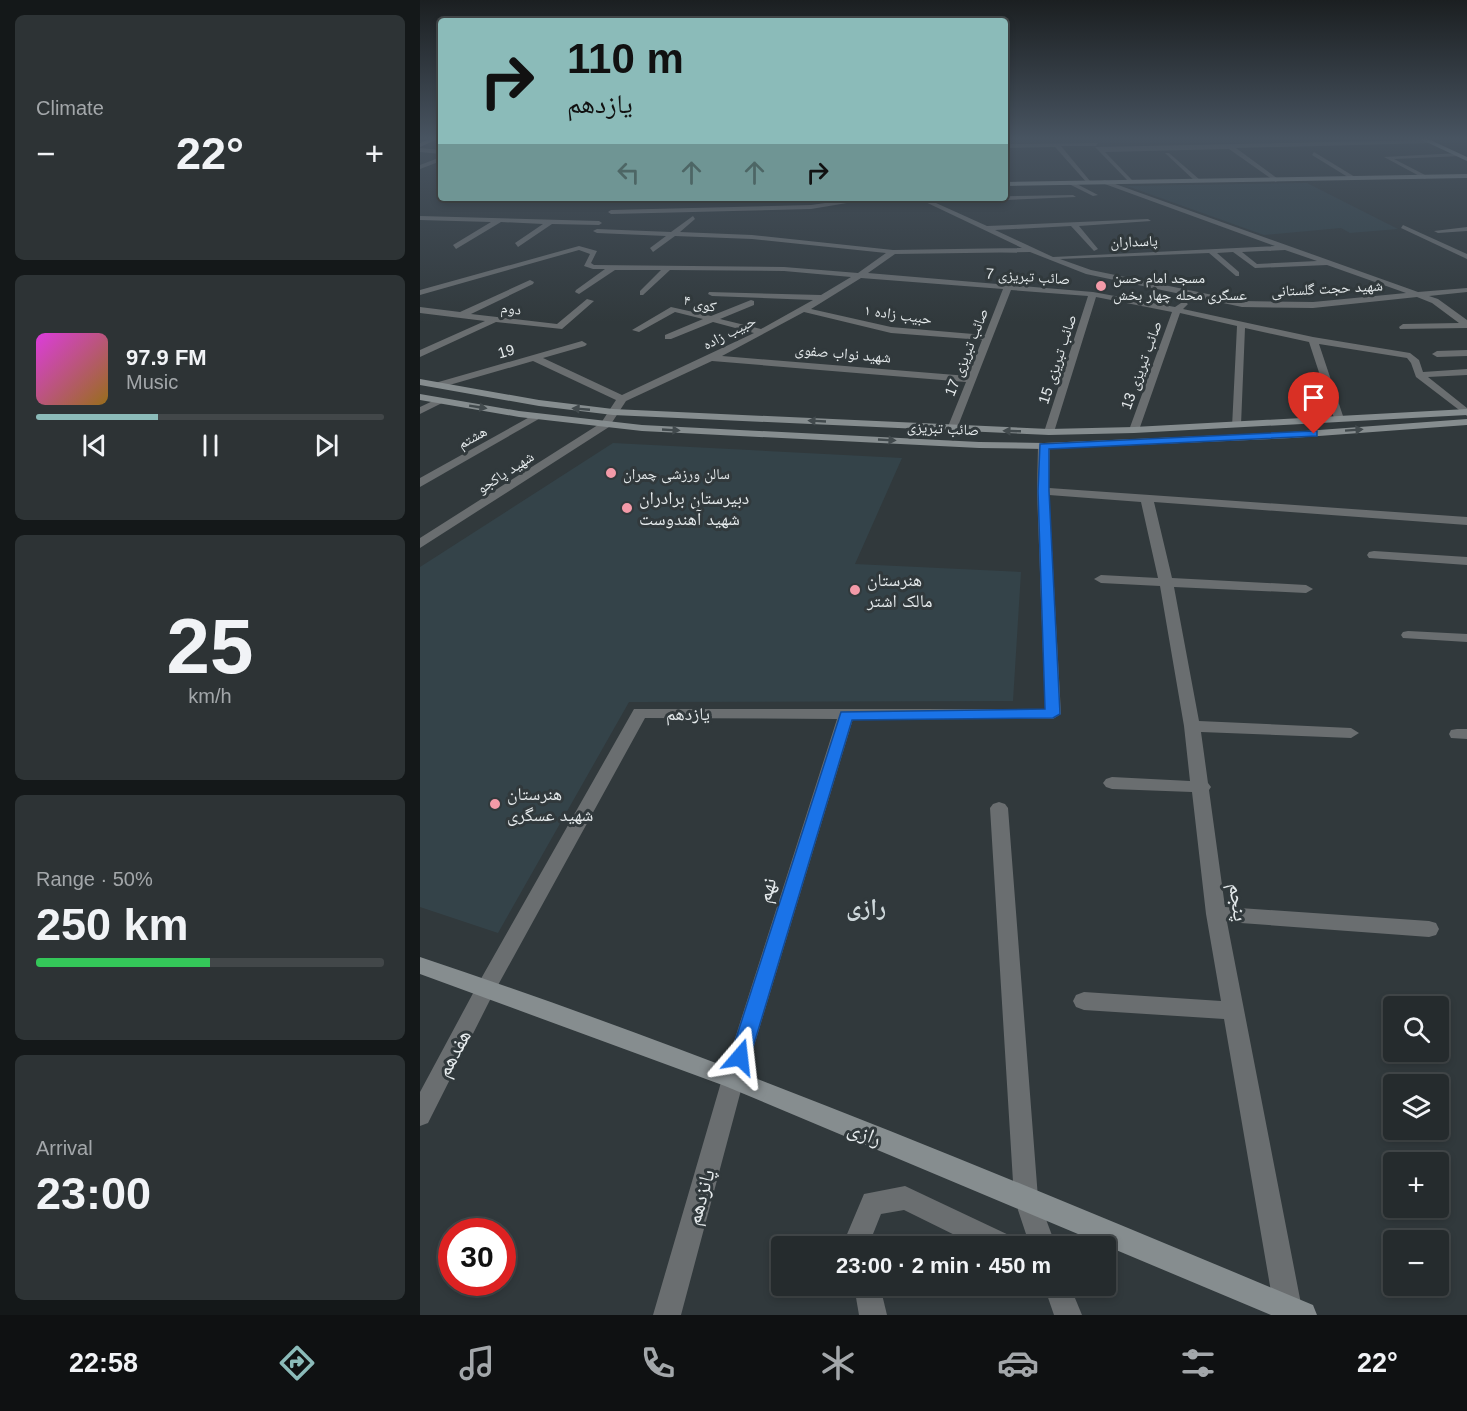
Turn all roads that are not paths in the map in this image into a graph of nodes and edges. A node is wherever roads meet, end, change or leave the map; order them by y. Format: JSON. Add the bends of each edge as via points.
{"nodes":[{"id":1,"x":1154,"y":199,"type":"edge"},
{"id":2,"x":625,"y":201,"type":"edge"},
{"id":3,"x":853,"y":201,"type":"edge"},
{"id":4,"x":926,"y":201,"type":"edge"},
{"id":5,"x":611,"y":212,"type":"junction"},
{"id":6,"x":420,"y":218,"type":"edge"},
{"id":7,"x":693,"y":218,"type":"dead end"},
{"id":8,"x":498,"y":221,"type":"junction"},
{"id":9,"x":1148,"y":221,"type":"dead end"},
{"id":10,"x":550,"y":222,"type":"junction"},
{"id":11,"x":1073,"y":224,"type":"junction"},
{"id":12,"x":632,"y":225,"type":"dead end"},
{"id":13,"x":1402,"y":226,"type":"dead end"},
{"id":14,"x":985,"y":228,"type":"junction"},
{"id":15,"x":1467,"y":229,"type":"edge"},
{"id":16,"x":1438,"y":231,"type":"dead end"},
{"id":17,"x":624,"y":232,"type":"junction"},
{"id":18,"x":675,"y":234,"type":"junction"},
{"id":19,"x":590,"y":236,"type":"junction"},
{"id":20,"x":617,"y":238,"type":"dead end"},
{"id":21,"x":1216,"y":239,"type":"dead end"},
{"id":22,"x":1171,"y":243,"type":"dead end"},
{"id":23,"x":518,"y":245,"type":"dead end"},
{"id":24,"x":456,"y":247,"type":"dead end"},
{"id":25,"x":1291,"y":247,"type":"junction"},
{"id":26,"x":1094,"y":249,"type":"dead end"},
{"id":27,"x":653,"y":250,"type":"dead end"},
{"id":28,"x":1033,"y":250,"type":"junction"},
{"id":29,"x":1211,"y":251,"type":"junction"},
{"id":30,"x":1231,"y":251,"type":"junction"},
{"id":31,"x":893,"y":252,"type":"junction"},
{"id":32,"x":1179,"y":253,"type":"junction"},
{"id":33,"x":1467,"y":257,"type":"edge"},
{"id":34,"x":1050,"y":258,"type":"junction"},
{"id":35,"x":1334,"y":262,"type":"junction"},
{"id":36,"x":614,"y":267,"type":"junction"},
{"id":37,"x":668,"y":268,"type":"junction"},
{"id":38,"x":723,"y":268,"type":"junction"},
{"id":39,"x":1236,"y":274,"type":"dead end"},
{"id":40,"x":860,"y":277,"type":"junction"},
{"id":41,"x":530,"y":282,"type":"dead end"},
{"id":42,"x":1008,"y":287,"type":"junction"},
{"id":43,"x":1467,"y":290,"type":"edge"},
{"id":44,"x":579,"y":292,"type":"dead end"},
{"id":45,"x":643,"y":292,"type":"dead end"},
{"id":46,"x":420,"y":293,"type":"edge"},
{"id":47,"x":1093,"y":294,"type":"junction"},
{"id":48,"x":1193,"y":296,"type":"junction"},
{"id":49,"x":1418,"y":296,"type":"junction"},
{"id":50,"x":822,"y":298,"type":"junction"},
{"id":51,"x":590,"y":301,"type":"dead end"},
{"id":52,"x":751,"y":303,"type":"dead end"},
{"id":53,"x":420,"y":310,"type":"edge"},
{"id":54,"x":805,"y":310,"type":"junction"},
{"id":55,"x":1176,"y":311,"type":"junction"},
{"id":56,"x":459,"y":316,"type":"junction"},
{"id":57,"x":493,"y":320,"type":"junction"},
{"id":58,"x":712,"y":320,"type":"junction"},
{"id":59,"x":1241,"y":325,"type":"junction"},
{"id":60,"x":1467,"y":325,"type":"edge"},
{"id":61,"x":1403,"y":327,"type":"dead end"},
{"id":62,"x":636,"y":330,"type":"dead end"},
{"id":63,"x":761,"y":332,"type":"junction"},
{"id":64,"x":668,"y":337,"type":"dead end"},
{"id":65,"x":988,"y":338,"type":"junction"},
{"id":66,"x":1313,"y":340,"type":"junction"},
{"id":67,"x":582,"y":344,"type":"dead end"},
{"id":68,"x":1467,"y":353,"type":"edge"},
{"id":69,"x":420,"y":354,"type":"edge"},
{"id":70,"x":1437,"y":354,"type":"dead end"},
{"id":71,"x":535,"y":358,"type":"junction"},
{"id":72,"x":712,"y":358,"type":"junction"},
{"id":73,"x":1467,"y":372,"type":"edge"},
{"id":74,"x":1419,"y":375,"type":"junction"},
{"id":75,"x":971,"y":379,"type":"junction"},
{"id":76,"x":420,"y":382,"type":"edge"},
{"id":77,"x":439,"y":386,"type":"junction"},
{"id":78,"x":420,"y":397,"type":"edge"},
{"id":79,"x":622,"y":399,"type":"junction"},
{"id":80,"x":441,"y":401,"type":"junction"},
{"id":81,"x":539,"y":403,"type":"junction"},
{"id":82,"x":420,"y":411,"type":"edge"},
{"id":83,"x":613,"y":412,"type":"junction"},
{"id":84,"x":519,"y":414,"type":"junction"},
{"id":85,"x":659,"y":414,"type":"junction"},
{"id":86,"x":1467,"y":414,"type":"edge"},
{"id":87,"x":539,"y":417,"type":"junction"},
{"id":88,"x":1340,"y":419,"type":"junction"},
{"id":89,"x":605,"y":425,"type":"junction"},
{"id":90,"x":1236,"y":425,"type":"junction"},
{"id":91,"x":642,"y":428,"type":"junction"},
{"id":92,"x":952,"y":429,"type":"junction"},
{"id":93,"x":1134,"y":430,"type":"junction"},
{"id":94,"x":1050,"y":432,"type":"junction"},
{"id":95,"x":1044,"y":446,"type":"junction"},
{"id":96,"x":420,"y":483,"type":"edge"},
{"id":97,"x":1043,"y":491,"type":"junction"},
{"id":98,"x":1147,"y":500,"type":"junction"},
{"id":99,"x":1467,"y":521,"type":"edge"},
{"id":100,"x":420,"y":544,"type":"edge"},
{"id":101,"x":1374,"y":555,"type":"dead end"},
{"id":102,"x":1467,"y":561,"type":"edge"},
{"id":103,"x":1101,"y":579,"type":"dead end"},
{"id":104,"x":1166,"y":584,"type":"junction"},
{"id":105,"x":1306,"y":589,"type":"dead end"},
{"id":106,"x":1408,"y":635,"type":"dead end"},
{"id":107,"x":1467,"y":638,"type":"edge"},
{"id":108,"x":846,"y":715,"type":"junction"},
{"id":109,"x":1192,"y":726,"type":"junction"},
{"id":110,"x":1351,"y":733,"type":"dead end"},
{"id":111,"x":1112,"y":783,"type":"dead end"},
{"id":112,"x":1202,"y":787,"type":"junction"},
{"id":113,"x":999,"y":808,"type":"dead end"},
{"id":114,"x":1215,"y":914,"type":"junction"},
{"id":115,"x":1429,"y":929,"type":"dead end"},
{"id":116,"x":420,"y":965,"type":"edge"},
{"id":117,"x":485,"y":990,"type":"junction"},
{"id":118,"x":1084,"y":1001,"type":"dead end"},
{"id":119,"x":1233,"y":1011,"type":"junction"},
{"id":120,"x":733,"y":1079,"type":"junction"},
{"id":121,"x":420,"y":1115,"type":"edge"},
{"id":122,"x":1026,"y":1198,"type":"junction"},
{"id":123,"x":859,"y":1236,"type":"edge"},
{"id":124,"x":983,"y":1236,"type":"edge"},
{"id":125,"x":1039,"y":1236,"type":"edge"},
{"id":126,"x":869,"y":1296,"type":"edge"},
{"id":127,"x":1061,"y":1296,"type":"edge"},
{"id":128,"x":1296,"y":1312,"type":"edge"},
{"id":129,"x":667,"y":1315,"type":"edge"},
{"id":130,"x":873,"y":1315,"type":"edge"},
{"id":131,"x":1068,"y":1315,"type":"edge"}],
"edges":[{"from":1,"to":25,"type":"street"},
{"from":2,"to":5,"type":"street"},
{"from":3,"to":5,"type":"street","via":[[811,207]]},
{"from":4,"to":14,"type":"street","name":"شهید حجت گلستانی"},
{"from":5,"to":19,"type":"street"},
{"from":6,"to":8,"type":"street"},
{"from":7,"to":18,"type":"street"},
{"from":8,"to":10,"type":"street"},
{"from":8,"to":24,"type":"street"},
{"from":9,"to":11,"type":"street"},
{"from":10,"to":19,"type":"street"},
{"from":10,"to":23,"type":"street"},
{"from":11,"to":14,"type":"street"},
{"from":11,"to":26,"type":"street"},
{"from":12,"to":17,"type":"street"},
{"from":13,"to":33,"type":"street"},
{"from":14,"to":28,"type":"street","name":"شهید حجت گلستانی"},
{"from":15,"to":16,"type":"street"},
{"from":17,"to":18,"type":"street"},
{"from":17,"to":19,"type":"street"},
{"from":17,"to":20,"type":"street"},
{"from":18,"to":27,"type":"street"},
{"from":18,"to":31,"type":"street","via":[[752,237]]},
{"from":19,"to":36,"type":"street","name":"صائب تبریزی 7","via":[[594,253],[587,264]]},
{"from":19,"to":46,"type":"street"},
{"from":21,"to":30,"type":"street"},
{"from":22,"to":32,"type":"street"},
{"from":25,"to":30,"type":"street","name":"پاسداران"},
{"from":25,"to":35,"type":"street"},
{"from":28,"to":31,"type":"street"},
{"from":28,"to":34,"type":"street","name":"شهید حجت گلستانی"},
{"from":29,"to":30,"type":"street","name":"پاسداران"},
{"from":29,"to":32,"type":"street","name":"پاسداران"},
{"from":29,"to":39,"type":"street"},
{"from":30,"to":35,"type":"street","via":[[1255,266]]},
{"from":31,"to":40,"type":"street","name":"حبیب زاده"},
{"from":32,"to":34,"type":"street","name":"پاسداران","via":[[1125,251]]},
{"from":34,"to":48,"type":"street","name":"شهید حجت گلستانی","via":[[1089,272]]},
{"from":35,"to":49,"type":"street"},
{"from":36,"to":37,"type":"street","name":"صائب تبریزی 7"},
{"from":36,"to":44,"type":"street"},
{"from":37,"to":38,"type":"street","name":"صائب تبریزی 7"},
{"from":37,"to":45,"type":"street"},
{"from":38,"to":40,"type":"street","name":"صائب تبریزی 7","via":[[784,269]]},
{"from":38,"to":50,"type":"street","via":[[710,291]]},
{"from":40,"to":42,"type":"street","name":"صائب تبریزی 7"},
{"from":40,"to":50,"type":"street","name":"حبیب زاده"},
{"from":41,"to":56,"type":"street"},
{"from":42,"to":47,"type":"street","name":"صائب تبریزی 7"},
{"from":42,"to":65,"type":"street","name":"صائب تبریزی 17"},
{"from":43,"to":49,"type":"street","name":"شهید حجت گلستانی"},
{"from":47,"to":55,"type":"street","name":"صائب تبریزی 7"},
{"from":47,"to":94,"type":"street","name":"صائب تبریزی 15"},
{"from":48,"to":49,"type":"street","name":"شهید حجت گلستانی","via":[[1242,304],[1313,305]]},
{"from":48,"to":55,"type":"street"},
{"from":49,"to":60,"type":"street","via":[[1434,301]]},
{"from":50,"to":54,"type":"street","name":"حبیب زاده"},
{"from":51,"to":57,"type":"street","name":"دوم","via":[[559,327]]},
{"from":52,"to":58,"type":"street"},
{"from":53,"to":56,"type":"street","name":"دوم"},
{"from":54,"to":63,"type":"street","name":"حبیب زاده"},
{"from":54,"to":65,"type":"street","name":"حبیب زاده ۱","via":[[891,330]]},
{"from":55,"to":59,"type":"street","name":"صائب تبریزی 7"},
{"from":55,"to":93,"type":"street","name":"صائب تبریزی 13"},
{"from":56,"to":57,"type":"street","name":"دوم"},
{"from":57,"to":69,"type":"street"},
{"from":58,"to":62,"type":"street","name":"کوی ۴","via":[[674,309]]},
{"from":58,"to":63,"type":"street","name":"کوی ۴"},
{"from":58,"to":64,"type":"street"},
{"from":59,"to":66,"type":"street","name":"صائب تبریزی 7"},
{"from":59,"to":90,"type":"street"},
{"from":60,"to":61,"type":"street"},
{"from":63,"to":72,"type":"street","name":"حبیب زاده"},
{"from":65,"to":75,"type":"street","name":"صائب تبریزی 17"},
{"from":66,"to":74,"type":"street","name":"صائب تبریزی 7","via":[[1410,356]]},
{"from":66,"to":88,"type":"street"},
{"from":67,"to":71,"type":"street","name":"19"},
{"from":68,"to":70,"type":"street"},
{"from":71,"to":77,"type":"street","name":"19"},
{"from":71,"to":79,"type":"street"},
{"from":72,"to":75,"type":"street","name":"شهید نواب صفوی"},
{"from":72,"to":79,"type":"street","name":"حبیب زاده"},
{"from":73,"to":74,"type":"street"},
{"from":74,"to":86,"type":"street","name":"صائب تبریزی 7"},
{"from":75,"to":92,"type":"street","name":"صائب تبریزی 17"},
{"from":76,"to":77,"type":"street","name":"صائب تبریزی"},
{"from":77,"to":81,"type":"street","name":"صائب تبریزی"},
{"from":78,"to":80,"type":"street","name":"صائب تبریزی"},
{"from":79,"to":83,"type":"street"},
{"from":80,"to":82,"type":"street"},
{"from":80,"to":84,"type":"street","name":"صائب تبریزی","one_way":true},
{"from":83,"to":81,"type":"street","name":"صائب تبریزی","one_way":true},
{"from":81,"to":84,"type":"street","via":[[540,410]]},
{"from":83,"to":85,"type":"street","name":"صائب تبریزی"},
{"from":83,"to":89,"type":"street"},
{"from":84,"to":87,"type":"street","name":"صائب تبریزی"},
{"from":85,"to":91,"type":"street","via":[[641,419],[637,424]]},
{"from":92,"to":85,"type":"street","name":"صائب تبریزی","one_way":true},
{"from":86,"to":88,"type":"street","name":"صائب تبریزی"},
{"from":95,"to":86,"type":"street","name":"صائب تبریزی","one_way":true,"via":[[1292,435]]},
{"from":87,"to":89,"type":"street","name":"صائب تبریزی"},
{"from":87,"to":96,"type":"street","name":"هشتم"},
{"from":88,"to":90,"type":"street","name":"صائب تبریزی"},
{"from":89,"to":91,"type":"street","name":"صائب تبریزی"},
{"from":89,"to":100,"type":"street","name":"شهید پاکجو"},
{"from":90,"to":93,"type":"street","name":"صائب تبریزی"},
{"from":91,"to":95,"type":"street","name":"صائب تبریزی","one_way":true},
{"from":94,"to":92,"type":"street","name":"صائب تبریزی","one_way":true},
{"from":93,"to":94,"type":"street","name":"صائب تبریزی"},
{"from":95,"to":97,"type":"street"},
{"from":97,"to":98,"type":"street"},
{"from":97,"to":108,"type":"street","name":"یازدهم","via":[[1053,714]]},
{"from":98,"to":99,"type":"street"},
{"from":98,"to":104,"type":"street","name":"پنجم"},
{"from":101,"to":102,"type":"street"},
{"from":103,"to":104,"type":"street"},
{"from":104,"to":105,"type":"street"},
{"from":104,"to":109,"type":"street","name":"پنجم"},
{"from":106,"to":107,"type":"street"},
{"from":108,"to":117,"type":"street","name":"یازدهم","via":[[640,713]]},
{"from":108,"to":120,"type":"street","name":"نهم"},
{"from":109,"to":110,"type":"street"},
{"from":109,"to":112,"type":"street","name":"پنجم"},
{"from":111,"to":112,"type":"street"},
{"from":112,"to":114,"type":"street","name":"پنجم"},
{"from":113,"to":122,"type":"street"},
{"from":114,"to":115,"type":"street"},
{"from":114,"to":119,"type":"street","name":"پنجم"},
{"from":116,"to":117,"type":"street","name":"رازی"},
{"from":117,"to":120,"type":"street","name":"رازی"},
{"from":117,"to":121,"type":"street","name":"هفدهم"},
{"from":118,"to":119,"type":"street"},
{"from":119,"to":128,"type":"street","name":"پنجم"},
{"from":120,"to":122,"type":"street","name":"رازی"},
{"from":120,"to":129,"type":"street","name":"پانزدهم"},
{"from":122,"to":125,"type":"street"},
{"from":122,"to":128,"type":"street","name":"رازی"},
{"from":123,"to":124,"type":"street","via":[[873,1203],[905,1198]]},
{"from":126,"to":130,"type":"street"},
{"from":127,"to":131,"type":"street"}]}
